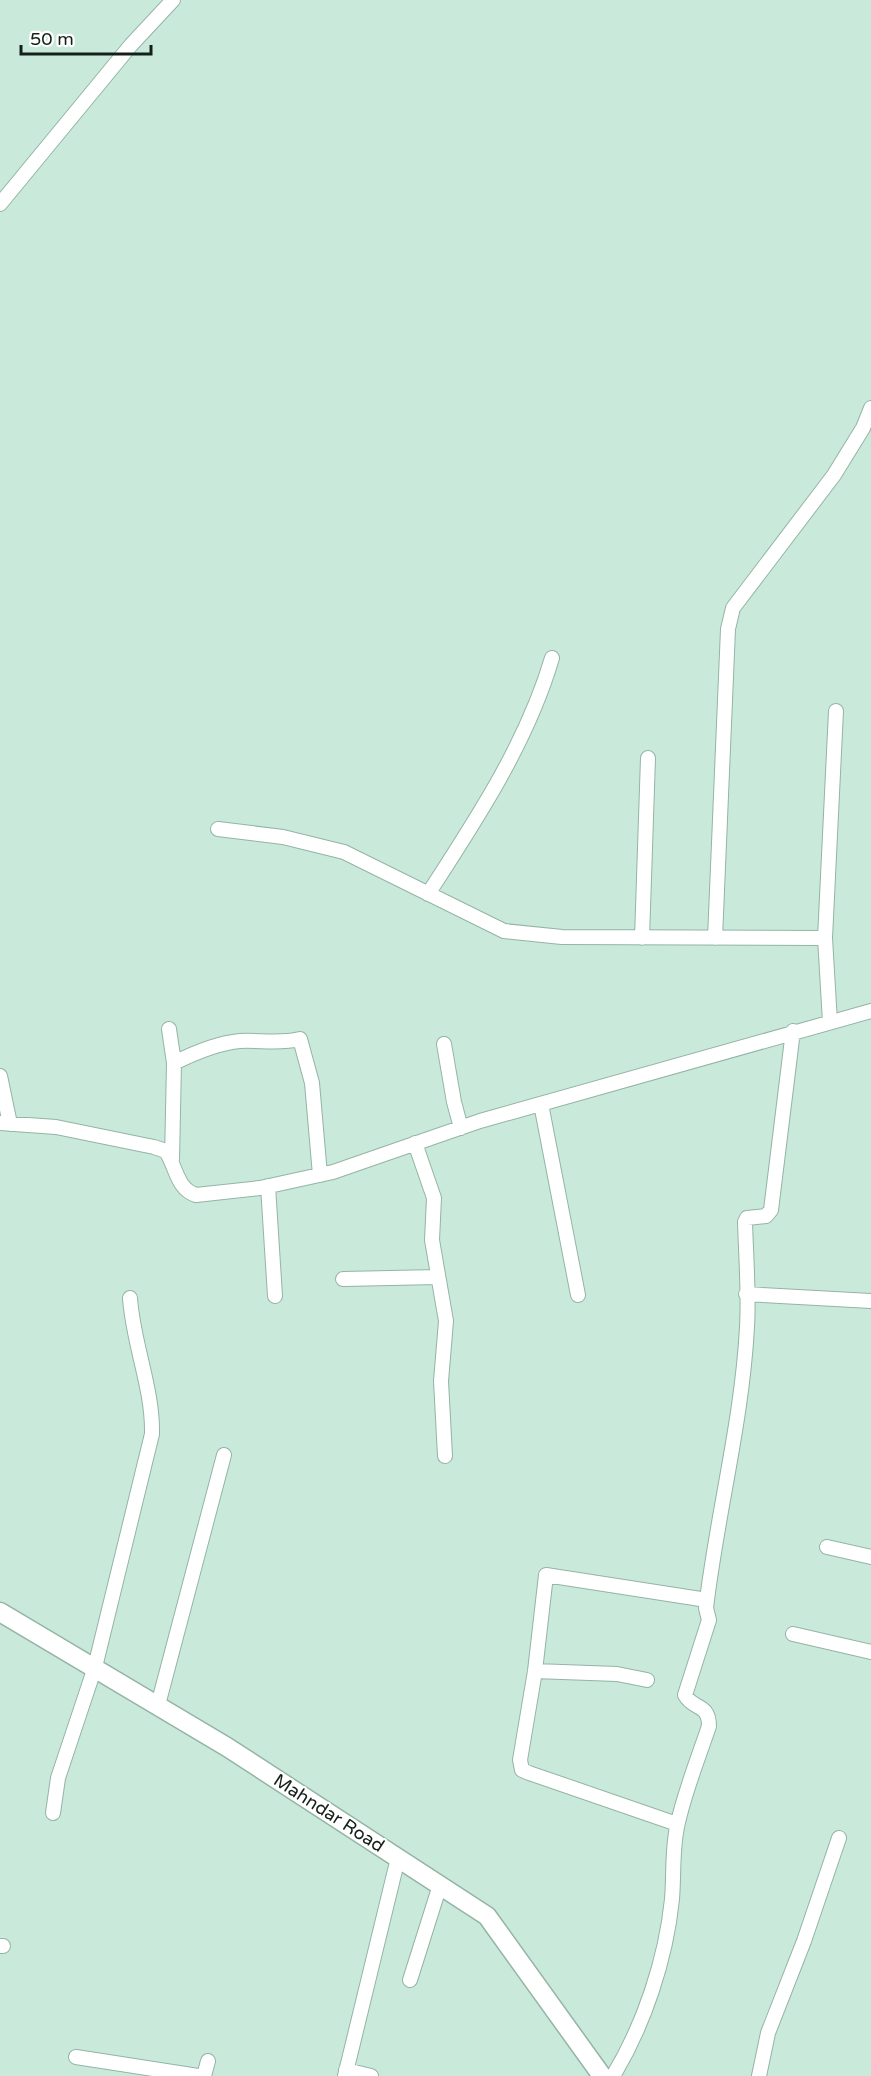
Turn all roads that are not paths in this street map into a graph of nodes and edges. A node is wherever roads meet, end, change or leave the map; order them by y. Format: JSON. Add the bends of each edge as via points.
{"nodes":[{"id":1,"x":173,"y":0,"type":"edge"},
{"id":2,"x":0,"y":204,"type":"edge"},
{"id":3,"x":871,"y":408,"type":"edge"},
{"id":4,"x":552,"y":658,"type":"dead end"},
{"id":5,"x":836,"y":711,"type":"dead end"},
{"id":6,"x":648,"y":758,"type":"dead end"},
{"id":7,"x":218,"y":829,"type":"dead end"},
{"id":8,"x":428,"y":894,"type":"junction"},
{"id":9,"x":642,"y":938,"type":"junction"},
{"id":10,"x":716,"y":938,"type":"junction"},
{"id":11,"x":825,"y":938,"type":"junction"},
{"id":12,"x":871,"y":1011,"type":"edge"},
{"id":13,"x":830,"y":1022,"type":"junction"},
{"id":14,"x":169,"y":1029,"type":"dead end"},
{"id":15,"x":793,"y":1031,"type":"junction"},
{"id":16,"x":444,"y":1044,"type":"dead end"},
{"id":17,"x":174,"y":1062,"type":"junction"},
{"id":18,"x":0,"y":1076,"type":"edge"},
{"id":19,"x":542,"y":1104,"type":"junction"},
{"id":20,"x":5,"y":1123,"type":"edge"},
{"id":21,"x":461,"y":1128,"type":"junction"},
{"id":22,"x":416,"y":1143,"type":"junction"},
{"id":23,"x":171,"y":1160,"type":"junction"},
{"id":24,"x":320,"y":1174,"type":"junction"},
{"id":25,"x":268,"y":1186,"type":"junction"},
{"id":26,"x":438,"y":1277,"type":"junction"},
{"id":27,"x":343,"y":1279,"type":"dead end"},
{"id":28,"x":746,"y":1294,"type":"junction"},
{"id":29,"x":578,"y":1295,"type":"dead end"},
{"id":30,"x":275,"y":1296,"type":"dead end"},
{"id":31,"x":130,"y":1298,"type":"dead end"},
{"id":32,"x":871,"y":1301,"type":"edge"},
{"id":33,"x":224,"y":1455,"type":"dead end"},
{"id":34,"x":445,"y":1456,"type":"dead end"},
{"id":35,"x":827,"y":1547,"type":"dead end"},
{"id":36,"x":871,"y":1557,"type":"edge"},
{"id":37,"x":707,"y":1600,"type":"junction"},
{"id":38,"x":0,"y":1612,"type":"edge"},
{"id":39,"x":793,"y":1634,"type":"dead end"},
{"id":40,"x":871,"y":1652,"type":"edge"},
{"id":41,"x":95,"y":1667,"type":"junction"},
{"id":42,"x":535,"y":1671,"type":"junction"},
{"id":43,"x":647,"y":1680,"type":"dead end"},
{"id":44,"x":158,"y":1705,"type":"junction"},
{"id":45,"x":53,"y":1813,"type":"dead end"},
{"id":46,"x":677,"y":1824,"type":"junction"},
{"id":47,"x":839,"y":1838,"type":"dead end"},
{"id":48,"x":398,"y":1858,"type":"junction"},
{"id":49,"x":440,"y":1885,"type":"junction"},
{"id":50,"x":410,"y":1980,"type":"dead end"},
{"id":51,"x":76,"y":2057,"type":"dead end"},
{"id":52,"x":207,"y":2061,"type":"dead end"},
{"id":53,"x":346,"y":2073,"type":"edge"},
{"id":54,"x":198,"y":2076,"type":"edge"},
{"id":55,"x":204,"y":2076,"type":"edge"},
{"id":56,"x":370,"y":2076,"type":"edge"},
{"id":57,"x":602,"y":2076,"type":"edge"},
{"id":58,"x":613,"y":2076,"type":"edge"},
{"id":59,"x":759,"y":2076,"type":"edge"}],
"edges":[{"from":1,"to":2,"type":"street"},
{"from":3,"to":10,"type":"street","via":[[834,475],[733,608],[728,629]]},
{"from":4,"to":8,"type":"street","via":[[526,728]]},
{"from":5,"to":11,"type":"street"},
{"from":6,"to":9,"type":"street"},
{"from":7,"to":8,"type":"street","via":[[284,837],[344,852]]},
{"from":8,"to":9,"type":"street","via":[[504,931],[562,938]]},
{"from":9,"to":10,"type":"street"},
{"from":10,"to":11,"type":"street"},
{"from":11,"to":13,"type":"street"},
{"from":12,"to":13,"type":"street"},
{"from":13,"to":15,"type":"street"},
{"from":14,"to":17,"type":"street"},
{"from":15,"to":19,"type":"street"},
{"from":15,"to":28,"type":"street","via":[[771,1210],[766,1216],[747,1218],[745,1222]]},
{"from":16,"to":21,"type":"street"},
{"from":17,"to":23,"type":"street"},
{"from":17,"to":24,"type":"street","via":[[206,1048],[238,1041],[282,1043],[300,1039],[312,1083]]},
{"from":18,"to":20,"type":"street"},
{"from":19,"to":21,"type":"street"},
{"from":19,"to":29,"type":"street"},
{"from":20,"to":23,"type":"street","via":[[56,1127],[154,1146],[166,1151]]},
{"from":21,"to":22,"type":"street"},
{"from":22,"to":24,"type":"street"},
{"from":22,"to":26,"type":"street","via":[[434,1198],[432,1240]]},
{"from":23,"to":25,"type":"street","via":[[181,1185],[196,1195]]},
{"from":24,"to":25,"type":"street"},
{"from":25,"to":30,"type":"street"},
{"from":26,"to":27,"type":"street"},
{"from":26,"to":34,"type":"street","via":[[446,1321],[441,1380]]},
{"from":28,"to":32,"type":"street"},
{"from":28,"to":37,"type":"street","via":[[747,1326],[738,1413],[716,1527]]},
{"from":31,"to":41,"type":"street","via":[[152,1434]]},
{"from":33,"to":44,"type":"street"},
{"from":35,"to":36,"type":"street"},
{"from":37,"to":42,"type":"street","via":[[546,1575]]},
{"from":37,"to":46,"type":"street","via":[[708,1620],[685,1695],[704,1709],[709,1726]]},
{"from":38,"to":41,"type":"street","name":"Mahndar Road"},
{"from":39,"to":40,"type":"street"},
{"from":41,"to":44,"type":"street","name":"Mahndar Road"},
{"from":41,"to":45,"type":"street","via":[[58,1778]]},
{"from":42,"to":43,"type":"street","via":[[617,1674]]},
{"from":42,"to":46,"type":"street","via":[[520,1760],[522,1770]]},
{"from":44,"to":48,"type":"street","name":"Mahndar Road"},
{"from":46,"to":58,"type":"street","via":[[672,1899],[663,1952],[626,2055]]},
{"from":47,"to":59,"type":"street","via":[[768,2032]]},
{"from":48,"to":49,"type":"street","name":"Mahndar Road"},
{"from":48,"to":53,"type":"street"},
{"from":49,"to":50,"type":"street"},
{"from":49,"to":57,"type":"street","name":"Mahndar Road","via":[[487,1916]]},
{"from":51,"to":54,"type":"street"},
{"from":52,"to":55,"type":"street"},
{"from":53,"to":56,"type":"street"}]}
